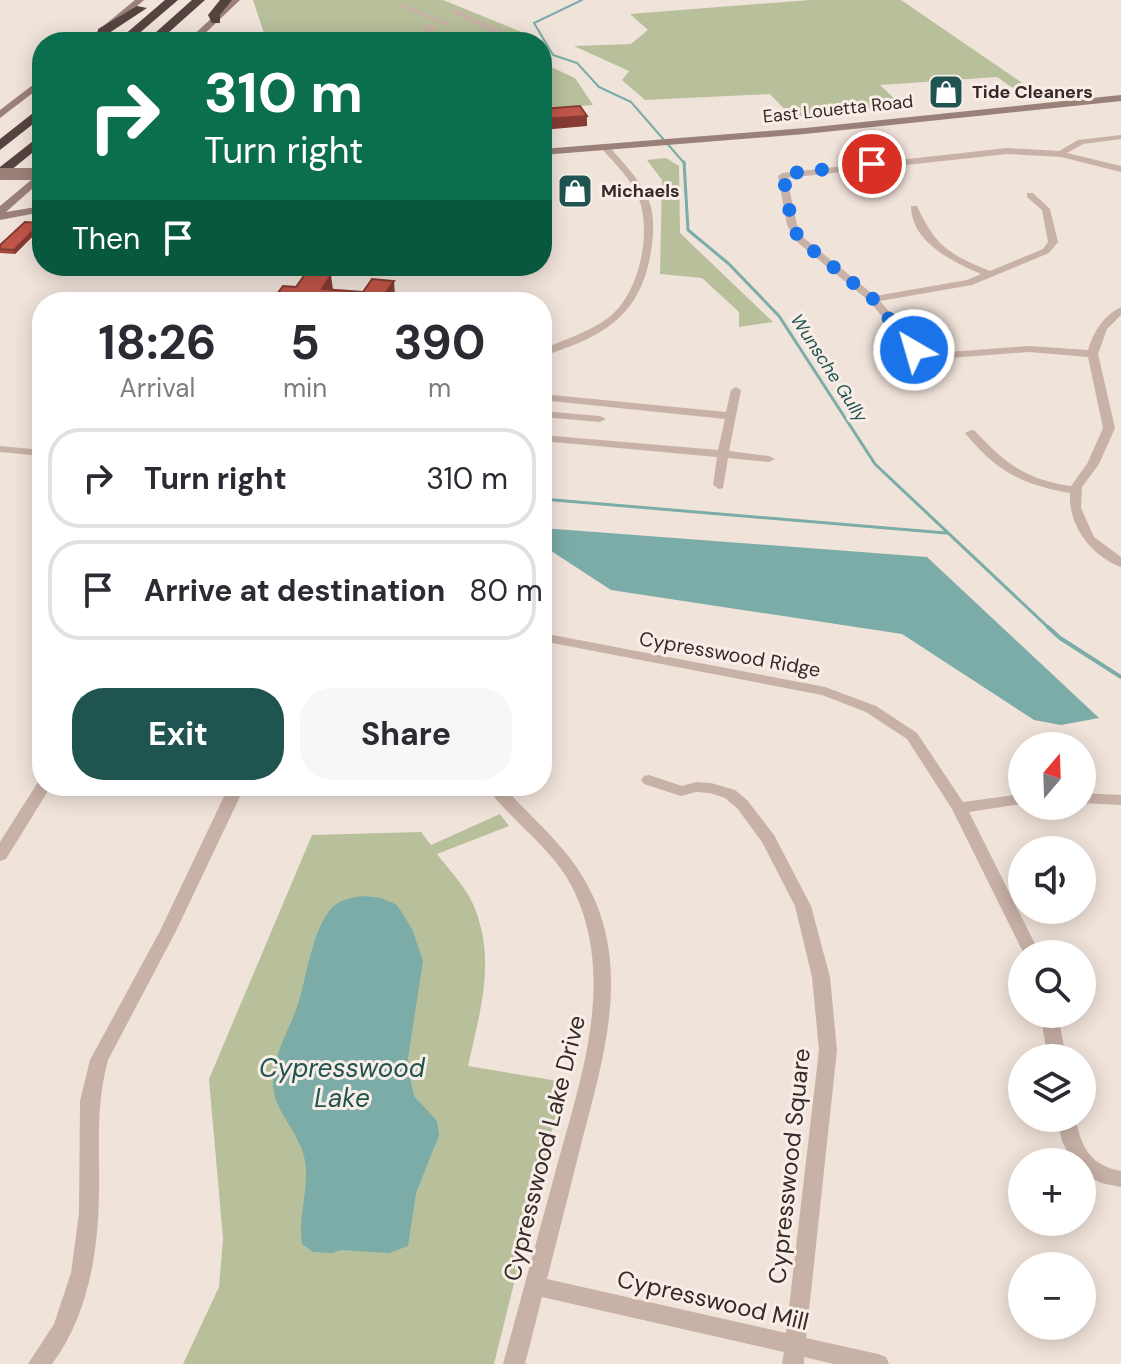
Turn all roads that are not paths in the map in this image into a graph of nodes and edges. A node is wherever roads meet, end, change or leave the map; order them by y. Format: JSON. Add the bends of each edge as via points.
{"nodes":[{"id":1,"x":140,"y":0,"type":"edge"},
{"id":2,"x":153,"y":0,"type":"edge"},
{"id":3,"x":172,"y":0,"type":"edge"},
{"id":4,"x":199,"y":0,"type":"edge"},
{"id":5,"x":226,"y":0,"type":"edge"},
{"id":6,"x":236,"y":0,"type":"edge"},
{"id":7,"x":403,"y":6,"type":"dead end"},
{"id":8,"x":454,"y":11,"type":"dead end"},
{"id":9,"x":216,"y":20,"type":"junction"},
{"id":10,"x":448,"y":24,"type":"dead end"},
{"id":11,"x":424,"y":25,"type":"dead end"},
{"id":12,"x":102,"y":32,"type":"joint"},
{"id":13,"x":134,"y":32,"type":"edge"},
{"id":14,"x":162,"y":32,"type":"edge"},
{"id":15,"x":202,"y":32,"type":"edge"},
{"id":16,"x":427,"y":32,"type":"edge"},
{"id":17,"x":494,"y":32,"type":"edge"},
{"id":18,"x":32,"y":89,"type":"edge"},
{"id":19,"x":1121,"y":98,"type":"edge"},
{"id":20,"x":0,"y":115,"type":"edge"},
{"id":21,"x":32,"y":119,"type":"edge"},
{"id":22,"x":1121,"y":137,"type":"edge"},
{"id":23,"x":0,"y":146,"type":"edge"},
{"id":24,"x":32,"y":147,"type":"edge"},
{"id":25,"x":606,"y":148,"type":"junction"},
{"id":26,"x":552,"y":153,"type":"edge"},
{"id":27,"x":1061,"y":154,"type":"junction"},
{"id":28,"x":1121,"y":169,"type":"edge"},
{"id":29,"x":0,"y":174,"type":"edge"},
{"id":30,"x":32,"y":174,"type":"edge"},
{"id":31,"x":32,"y":183,"type":"edge"},
{"id":32,"x":29,"y":186,"type":"junction"},
{"id":33,"x":1030,"y":195,"type":"dead end"},
{"id":34,"x":32,"y":199,"type":"edge"},
{"id":35,"x":914,"y":208,"type":"dead end"},
{"id":36,"x":32,"y":209,"type":"edge"},
{"id":37,"x":0,"y":215,"type":"edge"},
{"id":38,"x":991,"y":275,"type":"junction"},
{"id":39,"x":873,"y":299,"type":"junction"},
{"id":40,"x":1121,"y":310,"type":"edge"},
{"id":41,"x":552,"y":348,"type":"edge"},
{"id":42,"x":1093,"y":354,"type":"junction"},
{"id":43,"x":736,"y":390,"type":"dead end"},
{"id":44,"x":552,"y":401,"type":"edge"},
{"id":45,"x":1104,"y":406,"type":"junction"},
{"id":46,"x":1121,"y":407,"type":"edge"},
{"id":47,"x":731,"y":416,"type":"junction"},
{"id":48,"x":552,"y":418,"type":"edge"},
{"id":49,"x":600,"y":422,"type":"junction"},
{"id":50,"x":971,"y":433,"type":"dead end"},
{"id":51,"x":552,"y":435,"type":"edge"},
{"id":52,"x":0,"y":449,"type":"edge"},
{"id":53,"x":32,"y":452,"type":"edge"},
{"id":54,"x":723,"y":454,"type":"junction"},
{"id":55,"x":769,"y":459,"type":"dead end"},
{"id":56,"x":719,"y":485,"type":"dead end"},
{"id":57,"x":1075,"y":490,"type":"junction"},
{"id":58,"x":1121,"y":563,"type":"edge"},
{"id":59,"x":552,"y":639,"type":"edge"},
{"id":60,"x":649,"y":780,"type":"dead end"},
{"id":61,"x":37,"y":796,"type":"edge"},
{"id":62,"x":232,"y":796,"type":"edge"},
{"id":63,"x":503,"y":796,"type":"edge"},
{"id":64,"x":1096,"y":799,"type":"edge"},
{"id":65,"x":1121,"y":800,"type":"edge"},
{"id":66,"x":1008,"y":801,"type":"edge"},
{"id":67,"x":959,"y":808,"type":"junction"},
{"id":68,"x":0,"y":855,"type":"edge"},
{"id":69,"x":1025,"y":940,"type":"edge"},
{"id":70,"x":1096,"y":1171,"type":"edge"},
{"id":71,"x":1121,"y":1179,"type":"edge"},
{"id":72,"x":536,"y":1286,"type":"junction"},
{"id":73,"x":794,"y":1355,"type":"edge"},
{"id":74,"x":39,"y":1364,"type":"edge"},
{"id":75,"x":514,"y":1364,"type":"edge"},
{"id":76,"x":878,"y":1364,"type":"edge"}],
"edges":[{"from":1,"to":12,"type":"main road"},
{"from":2,"to":12,"type":"highway"},
{"from":3,"to":13,"type":"highway"},
{"from":4,"to":14,"type":"highway"},
{"from":5,"to":9,"type":"highway","via":[[214,15]]},
{"from":6,"to":9,"type":"main road"},
{"from":7,"to":10,"type":"street"},
{"from":8,"to":17,"type":"street"},
{"from":9,"to":15,"type":"main road"},
{"from":11,"to":16,"type":"street","via":[[434,28]]},
{"from":18,"to":20,"type":"main road"},
{"from":19,"to":25,"type":"main road","name":"East Louetta Road"},
{"from":21,"to":23,"type":"highway"},
{"from":22,"to":27,"type":"street","via":[[1076,143]]},
{"from":24,"to":29,"type":"highway"},
{"from":25,"to":26,"type":"main road","name":"East Louetta Road"},
{"from":25,"to":41,"type":"street","via":[[643,197],[649,242],[631,298],[619,315]]},
{"from":27,"to":28,"type":"street"},
{"from":27,"to":39,"type":"street","via":[[993,152],[783,174],[795,233]]},
{"from":29,"to":30,"type":"main road","bridge":true},
{"from":31,"to":32,"type":"main road"},
{"from":32,"to":34,"type":"main road"},
{"from":32,"to":37,"type":"main road"},
{"from":33,"to":38,"type":"street","via":[[1046,209],[1053,242],[1046,251]]},
{"from":35,"to":38,"type":"street","via":[[932,243]]},
{"from":36,"to":37,"type":"main road"},
{"from":38,"to":39,"type":"street","via":[[963,285]]},
{"from":39,"to":42,"type":"street","via":[[920,358],[1029,349]]},
{"from":40,"to":42,"type":"street","via":[[1100,333]]},
{"from":42,"to":45,"type":"street"},
{"from":43,"to":47,"type":"street"},
{"from":44,"to":49,"type":"street"},
{"from":45,"to":46,"type":"street"},
{"from":45,"to":57,"type":"street","via":[[1109,428]]},
{"from":47,"to":49,"type":"street"},
{"from":47,"to":54,"type":"street"},
{"from":48,"to":49,"type":"street"},
{"from":49,"to":51,"type":"street"},
{"from":49,"to":54,"type":"street"},
{"from":50,"to":57,"type":"street","via":[[1005,470],[1021,479]]},
{"from":52,"to":53,"type":"street"},
{"from":54,"to":55,"type":"street"},
{"from":54,"to":56,"type":"street"},
{"from":57,"to":58,"type":"street","via":[[1075,508],[1089,539]]},
{"from":59,"to":67,"type":"street","name":"Cypresswood Ridge","via":[[825,691],[871,709],[912,736]]},
{"from":60,"to":73,"type":"street","name":"Cypresswood Square","via":[[681,791],[711,788],[742,804],[768,839],[803,906],[821,977],[828,1050]]},
{"from":61,"to":68,"type":"street"},
{"from":62,"to":74,"type":"street","via":[[92,1080],[86,1121],[90,1212],[82,1276],[50,1352]]},
{"from":63,"to":72,"type":"street","name":"Cypresswood Lake Drive","via":[[570,869],[601,945],[598,1045]]},
{"from":64,"to":65,"type":"street"},
{"from":66,"to":67,"type":"street"},
{"from":67,"to":69,"type":"street","name":"Cypresswood Ridge"},
{"from":70,"to":71,"type":"street"},
{"from":72,"to":73,"type":"street","name":"Cypresswood Mill"},
{"from":72,"to":75,"type":"street","name":"Cypresswood Lake Drive"},
{"from":73,"to":76,"type":"street","name":"Cypresswood Mill"}]}
